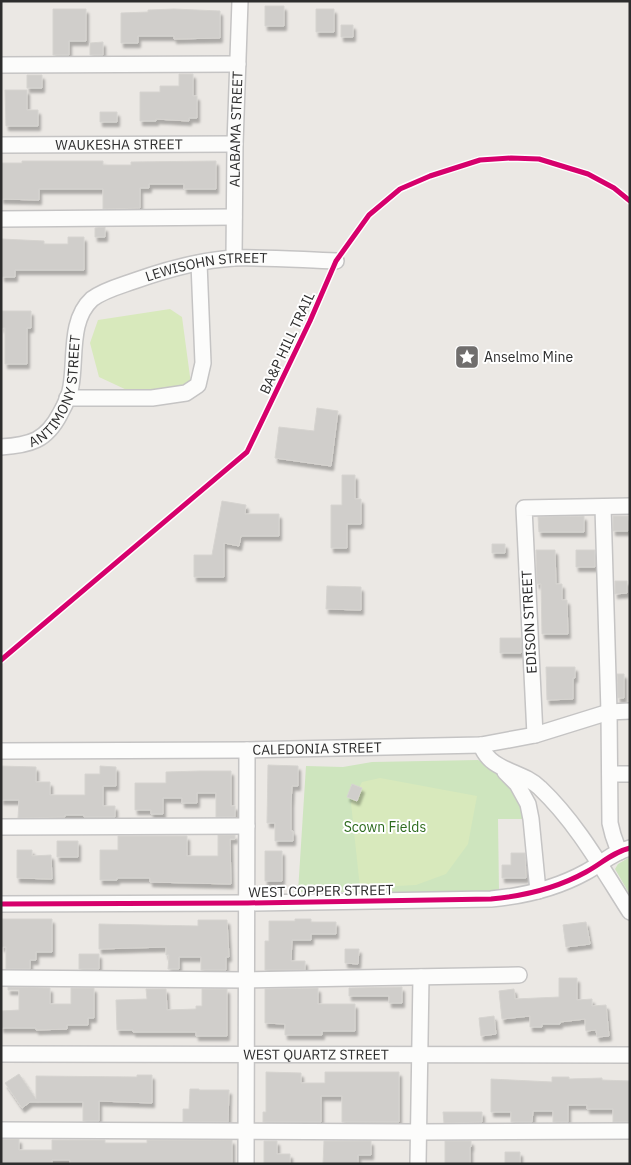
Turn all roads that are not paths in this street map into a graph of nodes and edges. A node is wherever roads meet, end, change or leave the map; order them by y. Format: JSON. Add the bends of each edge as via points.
{"nodes":[{"id":1,"x":240,"y":1,"type":"edge"},
{"id":2,"x":238,"y":64,"type":"junction"},
{"id":3,"x":1,"y":65,"type":"edge"},
{"id":4,"x":235,"y":144,"type":"junction"},
{"id":5,"x":1,"y":145,"type":"edge"},
{"id":6,"x":234,"y":217,"type":"junction"},
{"id":7,"x":1,"y":219,"type":"edge"},
{"id":8,"x":234,"y":258,"type":"junction"},
{"id":9,"x":336,"y":261,"type":"dead end"},
{"id":10,"x":199,"y":263,"type":"junction"},
{"id":11,"x":85,"y":306,"type":"joint"},
{"id":12,"x":67,"y":398,"type":"junction"},
{"id":13,"x":1,"y":446,"type":"edge"},
{"id":14,"x":630,"y":506,"type":"edge"},
{"id":15,"x":603,"y":507,"type":"junction"},
{"id":16,"x":630,"y":711,"type":"edge"},
{"id":17,"x":609,"y":712,"type":"junction"},
{"id":18,"x":535,"y":735,"type":"junction"},
{"id":19,"x":480,"y":745,"type":"junction"},
{"id":20,"x":247,"y":750,"type":"junction"},
{"id":21,"x":1,"y":751,"type":"edge"},
{"id":22,"x":502,"y":769,"type":"junction"},
{"id":23,"x":610,"y":774,"type":"junction"},
{"id":24,"x":630,"y":774,"type":"edge"},
{"id":25,"x":1,"y":826,"type":"edge"},
{"id":26,"x":247,"y":826,"type":"junction"},
{"id":27,"x":624,"y":850,"type":"edge"},
{"id":28,"x":600,"y":864,"type":"junction"},
{"id":29,"x":538,"y":891,"type":"junction"},
{"id":30,"x":248,"y":903,"type":"junction"},
{"id":31,"x":1,"y":904,"type":"edge"},
{"id":32,"x":630,"y":912,"type":"edge"},
{"id":33,"x":519,"y":975,"type":"dead end"},
{"id":34,"x":420,"y":977,"type":"junction"},
{"id":35,"x":1,"y":978,"type":"edge"},
{"id":36,"x":247,"y":980,"type":"junction"},
{"id":37,"x":1,"y":1054,"type":"edge"},
{"id":38,"x":420,"y":1055,"type":"junction"},
{"id":39,"x":630,"y":1055,"type":"edge"},
{"id":40,"x":246,"y":1056,"type":"junction"},
{"id":41,"x":1,"y":1130,"type":"edge"},
{"id":42,"x":630,"y":1131,"type":"edge"},
{"id":43,"x":246,"y":1132,"type":"junction"},
{"id":44,"x":419,"y":1132,"type":"junction"},
{"id":45,"x":246,"y":1164,"type":"edge"},
{"id":46,"x":418,"y":1164,"type":"edge"}],
"edges":[{"from":1,"to":2,"type":"street","name":"ALABAMA STREET"},
{"from":2,"to":3,"type":"street"},
{"from":2,"to":4,"type":"street","name":"ALABAMA STREET"},
{"from":4,"to":5,"type":"street","name":"WAUKESHA STREET"},
{"from":4,"to":6,"type":"street","name":"ALABAMA STREET"},
{"from":6,"to":7,"type":"street"},
{"from":6,"to":8,"type":"street","name":"ALABAMA STREET"},
{"from":8,"to":9,"type":"street","name":"LEWISOHN STREET"},
{"from":8,"to":10,"type":"street","name":"LEWISOHN STREET"},
{"from":10,"to":11,"type":"street","name":"LEWISOHN STREET","via":[[114,288]]},
{"from":10,"to":12,"type":"street","via":[[203,363],[198,384],[186,393],[152,398]]},
{"from":11,"to":12,"type":"street","name":"ANTIMONY STREET","via":[[77,328]]},
{"from":12,"to":13,"type":"street","name":"ANTIMONY STREET","via":[[57,420],[39,438],[22,446]]},
{"from":14,"to":15,"type":"street"},
{"from":15,"to":17,"type":"street"},
{"from":15,"to":18,"type":"street","name":"EDISON STREET","via":[[524,508]]},
{"from":16,"to":17,"type":"street","name":"CALEDONIA STREET"},
{"from":17,"to":18,"type":"street","name":"CALEDONIA STREET"},
{"from":17,"to":23,"type":"street"},
{"from":18,"to":19,"type":"street","name":"CALEDONIA STREET"},
{"from":19,"to":20,"type":"street","name":"CALEDONIA STREET"},
{"from":19,"to":22,"type":"street","via":[[489,760]]},
{"from":20,"to":21,"type":"street","name":"CALEDONIA STREET"},
{"from":20,"to":26,"type":"street"},
{"from":22,"to":28,"type":"street","via":[[541,789]]},
{"from":22,"to":29,"type":"street","via":[[517,784],[528,804]]},
{"from":23,"to":24,"type":"street"},
{"from":23,"to":27,"type":"street","via":[[612,836]]},
{"from":25,"to":26,"type":"street"},
{"from":26,"to":30,"type":"street"},
{"from":27,"to":28,"type":"street","name":"WEST COPPER STREET"},
{"from":28,"to":29,"type":"street","name":"WEST COPPER STREET","via":[[578,877]]},
{"from":28,"to":32,"type":"street"},
{"from":29,"to":30,"type":"street","name":"WEST COPPER STREET","via":[[491,899]]},
{"from":30,"to":31,"type":"street","name":"WEST COPPER STREET"},
{"from":30,"to":36,"type":"street"},
{"from":33,"to":34,"type":"street"},
{"from":34,"to":36,"type":"street"},
{"from":34,"to":38,"type":"street"},
{"from":35,"to":36,"type":"street"},
{"from":36,"to":40,"type":"street"},
{"from":37,"to":40,"type":"street","name":"WEST QUARTZ STREET"},
{"from":38,"to":39,"type":"street","name":"WEST QUARTZ STREET"},
{"from":38,"to":40,"type":"street","name":"WEST QUARTZ STREET"},
{"from":38,"to":44,"type":"street"},
{"from":40,"to":43,"type":"street"},
{"from":41,"to":43,"type":"street"},
{"from":42,"to":44,"type":"street"},
{"from":43,"to":44,"type":"street"},
{"from":43,"to":45,"type":"street"},
{"from":44,"to":46,"type":"street"}]}
